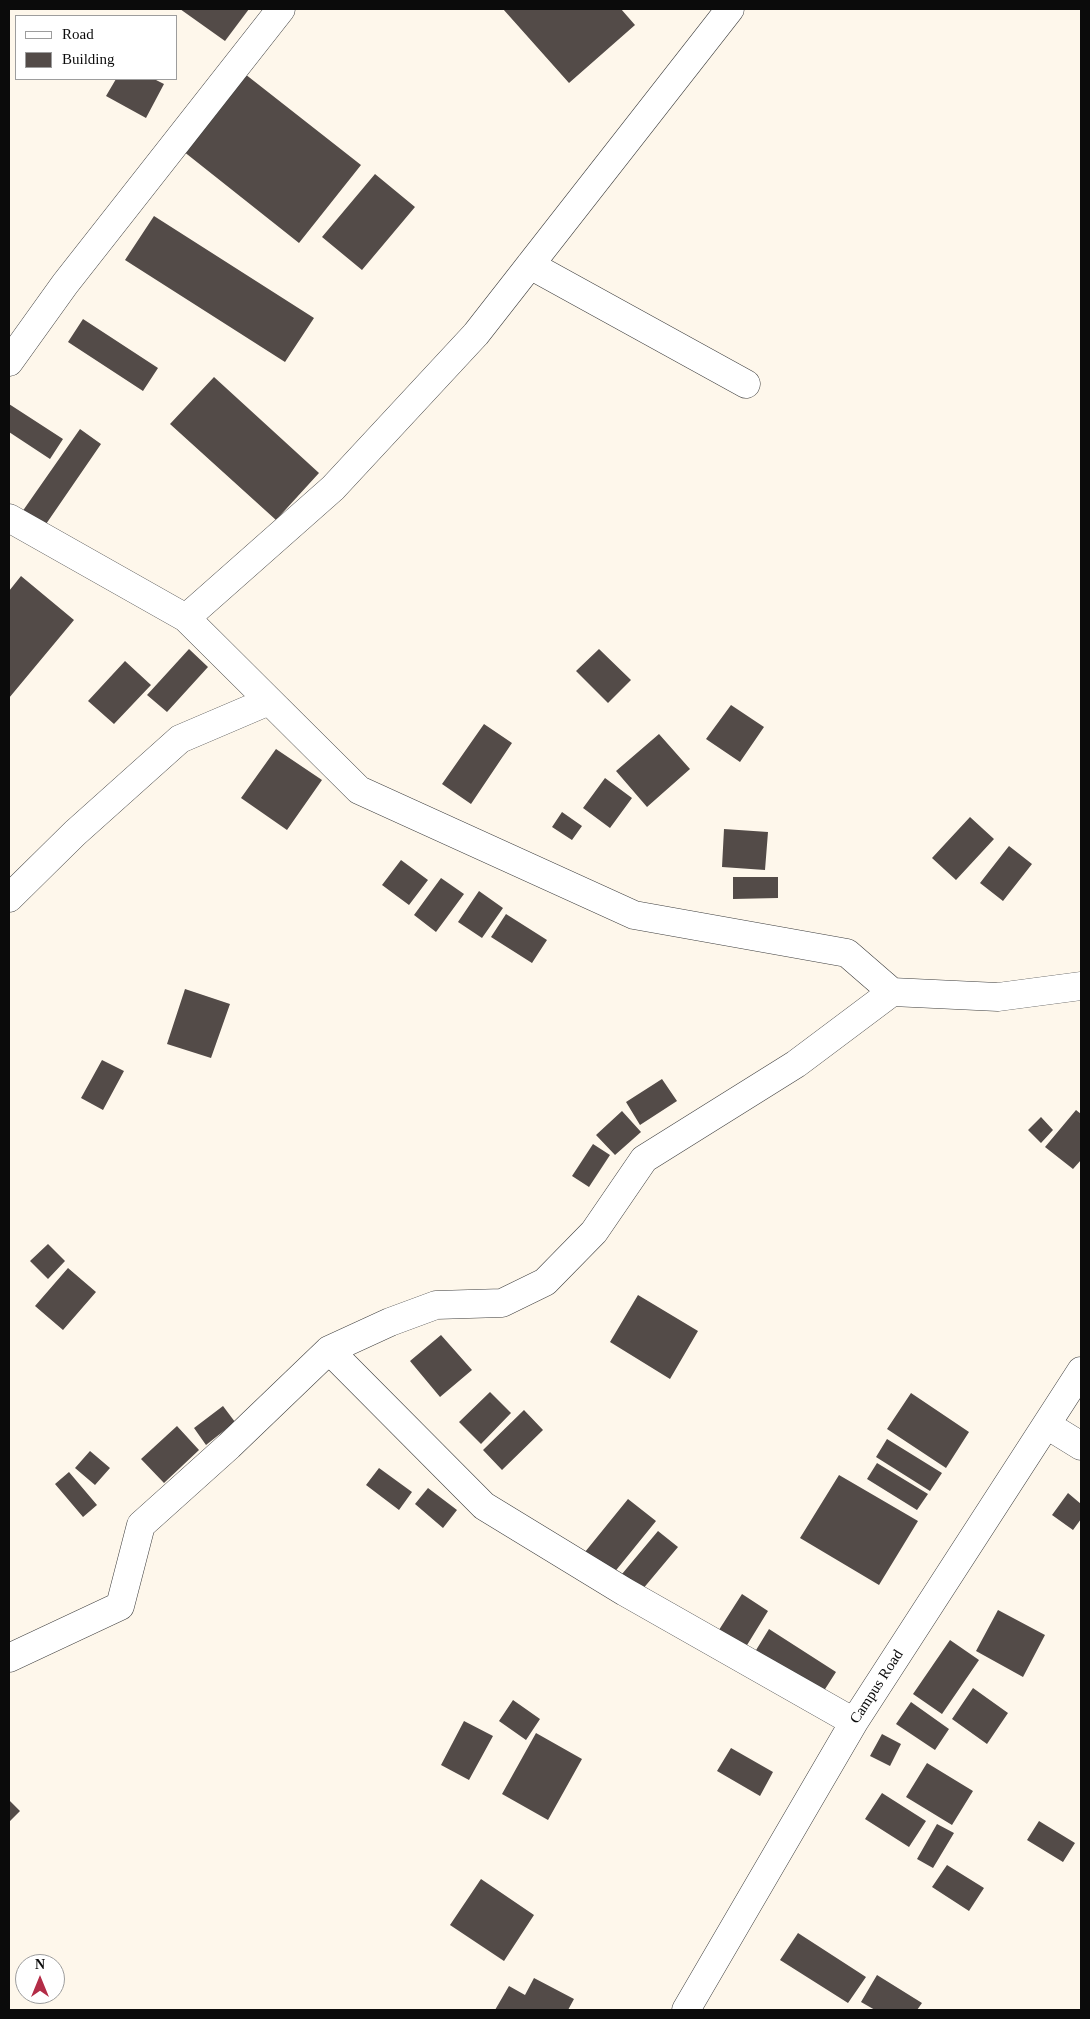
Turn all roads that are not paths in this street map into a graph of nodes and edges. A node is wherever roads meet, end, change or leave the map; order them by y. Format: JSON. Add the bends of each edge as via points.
{"nodes":[{"id":1,"x":281,"y":9,"type":"edge"},
{"id":2,"x":730,"y":9,"type":"edge"},
{"id":3,"x":530,"y":265,"type":"junction"},
{"id":4,"x":9,"y":362,"type":"edge"},
{"id":5,"x":746,"y":384,"type":"dead end"},
{"id":6,"x":9,"y":518,"type":"edge"},
{"id":7,"x":186,"y":618,"type":"junction"},
{"id":8,"x":269,"y":700,"type":"junction"},
{"id":9,"x":9,"y":898,"type":"edge"},
{"id":10,"x":1081,"y":986,"type":"edge"},
{"id":11,"x":892,"y":992,"type":"junction"},
{"id":12,"x":329,"y":1350,"type":"junction"},
{"id":13,"x":1081,"y":1371,"type":"edge"},
{"id":14,"x":1046,"y":1425,"type":"junction"},
{"id":15,"x":1081,"y":1446,"type":"edge"},
{"id":16,"x":9,"y":1658,"type":"edge"},
{"id":17,"x":854,"y":1722,"type":"junction"},
{"id":18,"x":686,"y":2010,"type":"edge"}],
"edges":[{"from":1,"to":4,"type":"street","via":[[65,284]]},
{"from":2,"to":3,"type":"street"},
{"from":3,"to":5,"type":"street"},
{"from":3,"to":7,"type":"street","via":[[476,334],[333,488]]},
{"from":6,"to":7,"type":"street"},
{"from":7,"to":8,"type":"street"},
{"from":8,"to":9,"type":"street","via":[[180,739],[75,833]]},
{"from":8,"to":11,"type":"street","via":[[359,790],[634,916],[847,953]]},
{"from":10,"to":11,"type":"street","via":[[998,997]]},
{"from":11,"to":12,"type":"street","via":[[796,1064],[644,1159],[594,1232],[544,1282],[502,1303],[436,1305]]},
{"from":12,"to":16,"type":"street","via":[[141,1525],[120,1606]]},
{"from":12,"to":17,"type":"street","via":[[484,1506],[625,1592]]},
{"from":13,"to":14,"type":"street","name":"Campus Road"},
{"from":14,"to":15,"type":"street"},
{"from":14,"to":17,"type":"street","name":"Campus Road"},
{"from":17,"to":18,"type":"street","name":"Campus Road"}]}
